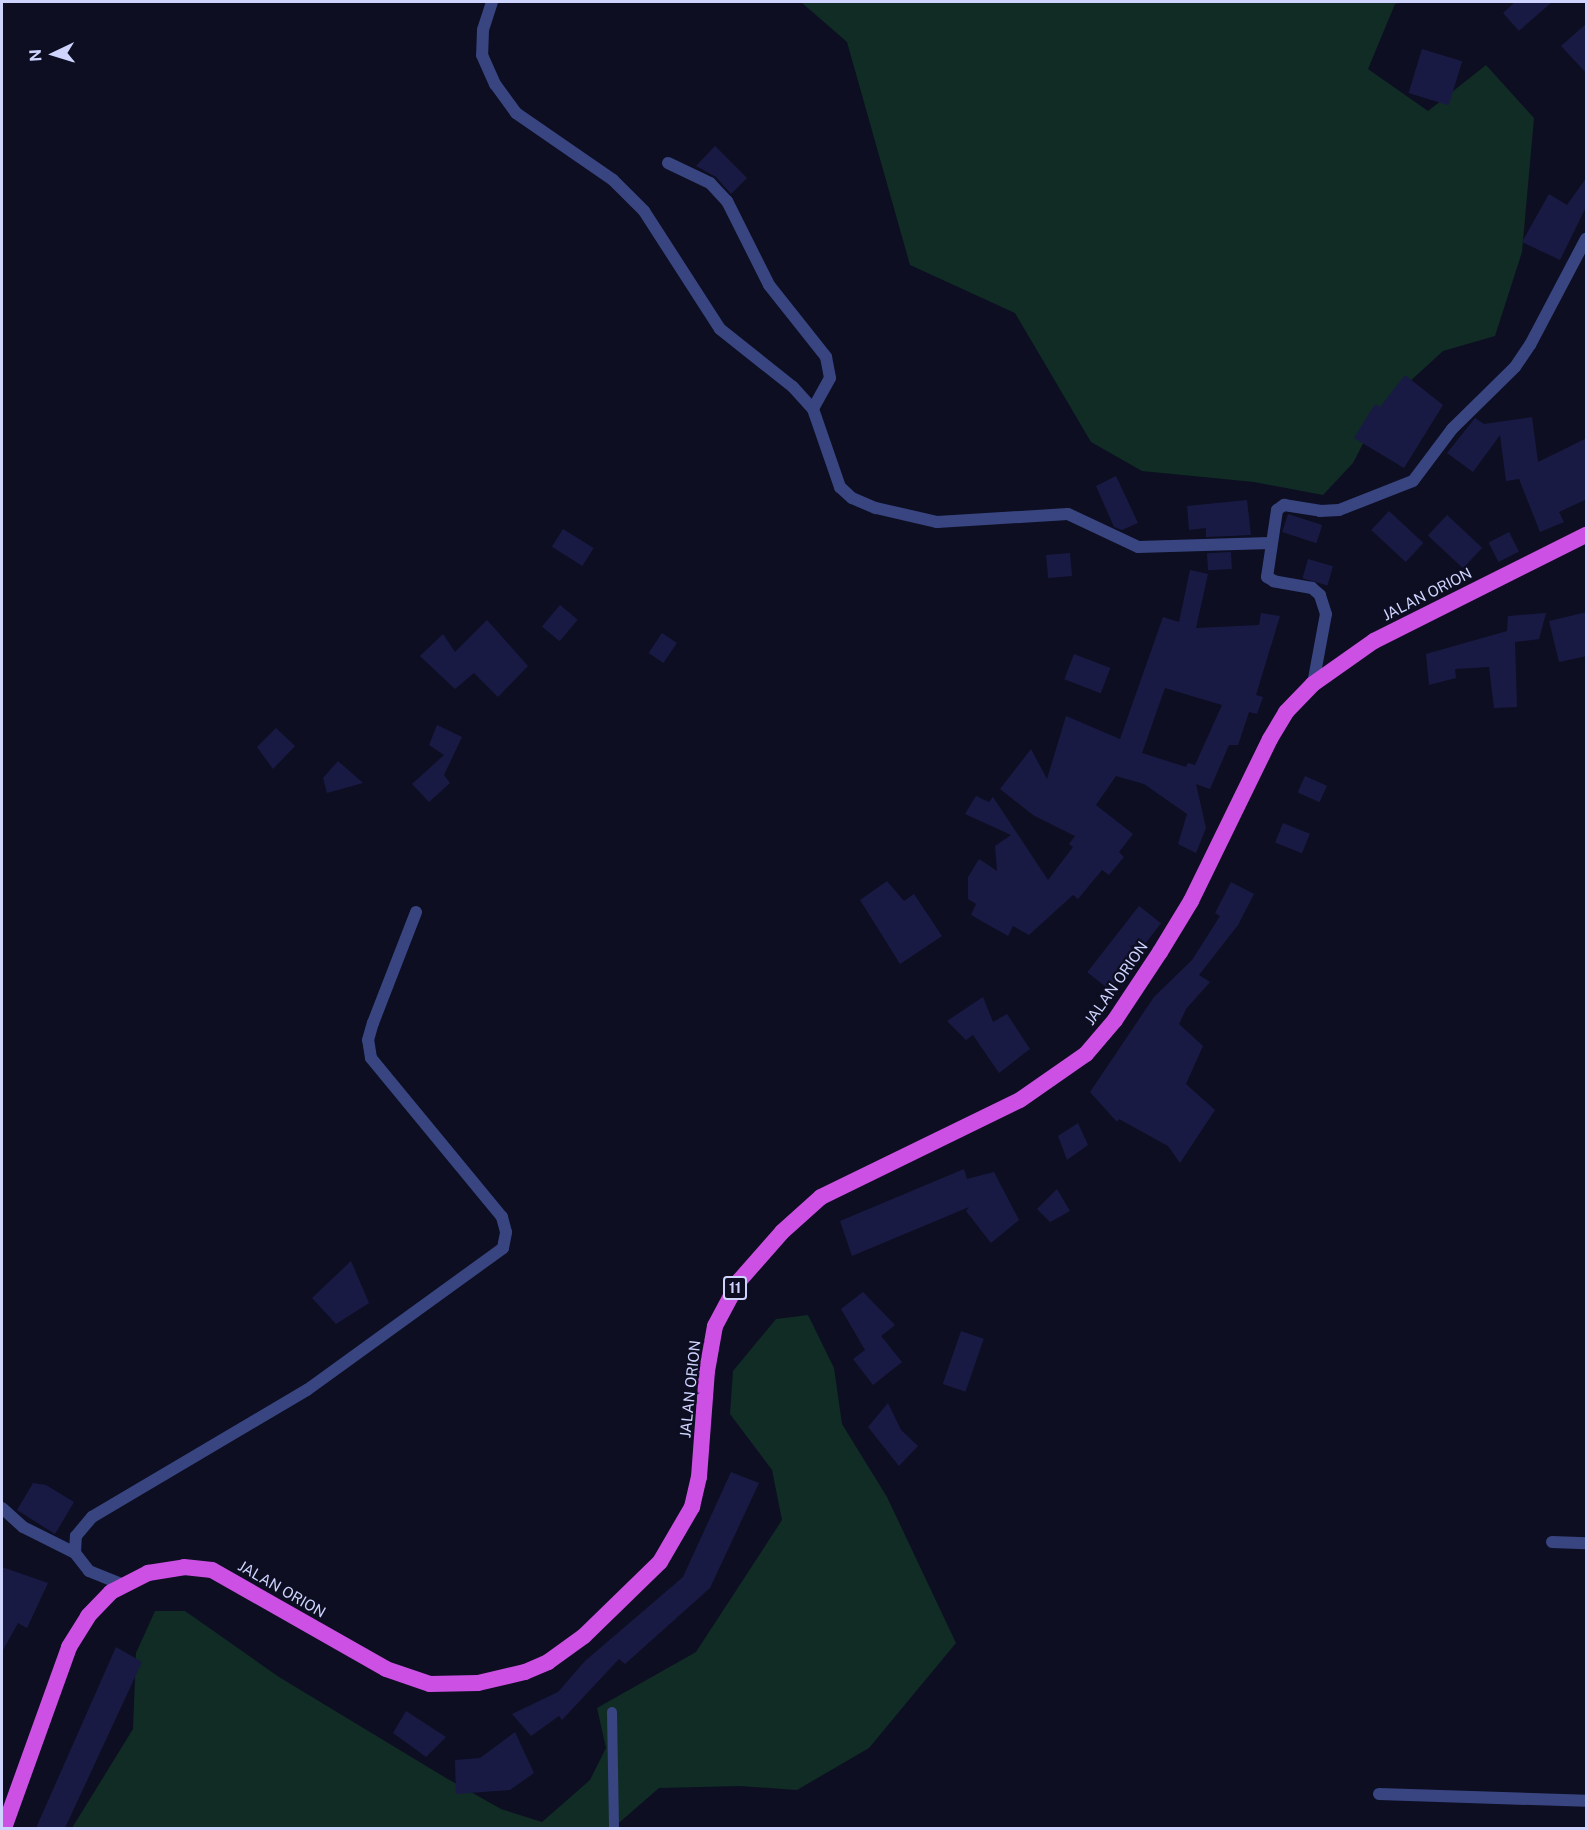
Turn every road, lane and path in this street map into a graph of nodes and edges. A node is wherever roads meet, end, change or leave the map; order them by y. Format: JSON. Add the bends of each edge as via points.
{"nodes":[{"id":1,"x":492,"y":2,"type":"edge"},
{"id":2,"x":668,"y":163,"type":"dead end"},
{"id":3,"x":1587,"y":239,"type":"edge"},
{"id":4,"x":813,"y":410,"type":"junction"},
{"id":5,"x":1587,"y":535,"type":"edge"},
{"id":6,"x":1270,"y":543,"type":"junction"},
{"id":7,"x":1313,"y":684,"type":"junction"},
{"id":8,"x":416,"y":912,"type":"dead end"},
{"id":9,"x":2,"y":1508,"type":"edge"},
{"id":10,"x":1552,"y":1542,"type":"dead end"},
{"id":11,"x":1587,"y":1543,"type":"edge"},
{"id":12,"x":75,"y":1553,"type":"junction"},
{"id":13,"x":122,"y":1584,"type":"junction"},
{"id":14,"x":612,"y":1712,"type":"dead end"},
{"id":15,"x":1379,"y":1794,"type":"dead end"},
{"id":16,"x":1587,"y":1801,"type":"edge"},
{"id":17,"x":4,"y":1828,"type":"edge"},
{"id":18,"x":614,"y":1828,"type":"edge"}],
"edges":[{"from":1,"to":4,"type":"street","via":[[483,30],[482,55],[495,84],[516,112],[629,195],[644,211],[720,329],[793,387]]},
{"from":2,"to":4,"type":"street","via":[[710,183],[727,201],[769,285],[826,357],[830,378]]},
{"from":3,"to":6,"type":"street","via":[[1515,366],[1452,429],[1413,481],[1339,510],[1320,512],[1284,505],[1277,510]]},
{"from":4,"to":6,"type":"street","via":[[840,487],[852,498],[876,508],[937,522],[1068,513],[1138,547]]},
{"from":5,"to":7,"type":"highway","name":"JALAN ORION","number":"11","via":[[1374,640]]},
{"from":6,"to":7,"type":"street","via":[[1268,577],[1274,582],[1312,588],[1320,595],[1326,614]]},
{"from":7,"to":13,"type":"highway","name":"JALAN ORION","number":"11","via":[[1286,712],[1270,739],[1170,935],[1115,1020],[1086,1054],[1020,1100],[804,1208],[740,1281],[715,1326],[707,1371],[699,1476],[692,1507],[660,1562],[584,1636],[548,1662],[525,1672],[478,1683],[436,1685],[386,1669],[212,1570],[184,1567]]},
{"from":8,"to":12,"type":"street","via":[[373,1023],[368,1040],[371,1058],[502,1217],[506,1232],[503,1248],[307,1390],[92,1517],[76,1536]]},
{"from":9,"to":12,"type":"street","via":[[23,1527]]},
{"from":10,"to":11,"type":"street"},
{"from":12,"to":13,"type":"street","via":[[89,1571]]},
{"from":13,"to":17,"type":"highway","name":"JALAN ORION","number":"11","via":[[88,1616],[69,1647]]},
{"from":14,"to":18,"type":"lane"},
{"from":15,"to":16,"type":"street"}]}
